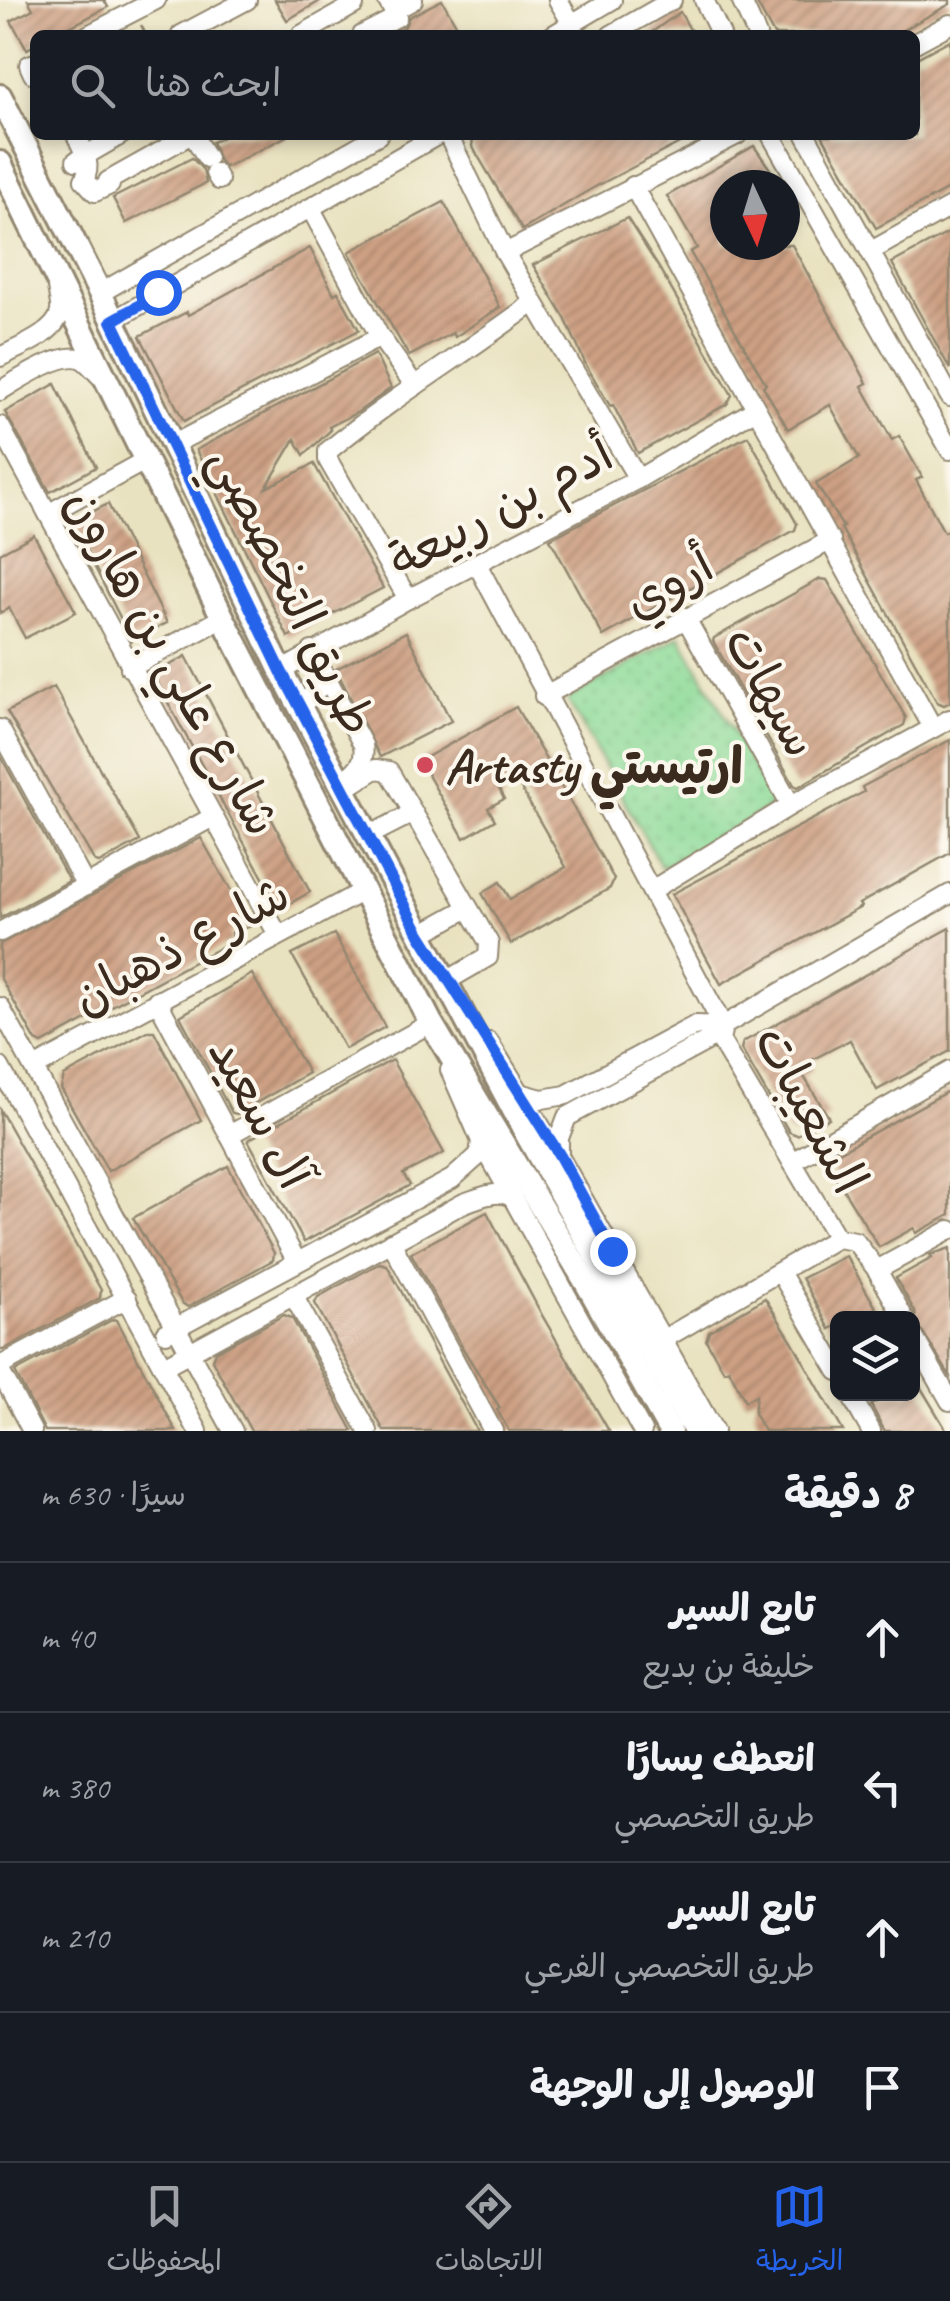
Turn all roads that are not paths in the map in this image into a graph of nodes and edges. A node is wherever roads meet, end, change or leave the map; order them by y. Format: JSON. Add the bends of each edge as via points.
{"nodes":[{"id":1,"x":156,"y":0,"type":"edge"},
{"id":2,"x":414,"y":0,"type":"edge"},
{"id":3,"x":558,"y":0,"type":"edge"},
{"id":4,"x":612,"y":0,"type":"edge"},
{"id":5,"x":672,"y":0,"type":"edge"},
{"id":6,"x":704,"y":0,"type":"edge"},
{"id":7,"x":741,"y":0,"type":"edge"},
{"id":8,"x":244,"y":1,"type":"edge"},
{"id":9,"x":356,"y":5,"type":"edge"},
{"id":10,"x":390,"y":5,"type":"edge"},
{"id":11,"x":140,"y":24,"type":"edge"},
{"id":12,"x":572,"y":24,"type":"junction"},
{"id":13,"x":950,"y":24,"type":"edge"},
{"id":14,"x":112,"y":30,"type":"edge"},
{"id":15,"x":190,"y":30,"type":"edge"},
{"id":16,"x":309,"y":30,"type":"edge"},
{"id":17,"x":372,"y":30,"type":"edge"},
{"id":18,"x":562,"y":30,"type":"edge"},
{"id":19,"x":620,"y":30,"type":"edge"},
{"id":20,"x":719,"y":30,"type":"edge"},
{"id":21,"x":755,"y":30,"type":"edge"},
{"id":22,"x":920,"y":40,"type":"edge"},
{"id":23,"x":0,"y":96,"type":"edge"},
{"id":24,"x":77,"y":140,"type":"edge"},
{"id":25,"x":118,"y":140,"type":"edge"},
{"id":26,"x":182,"y":140,"type":"edge"},
{"id":27,"x":195,"y":140,"type":"edge"},
{"id":28,"x":369,"y":140,"type":"edge"},
{"id":29,"x":429,"y":140,"type":"edge"},
{"id":30,"x":450,"y":140,"type":"edge"},
{"id":31,"x":727,"y":140,"type":"edge"},
{"id":32,"x":774,"y":140,"type":"edge"},
{"id":33,"x":809,"y":140,"type":"edge"},
{"id":34,"x":27,"y":149,"type":"junction"},
{"id":35,"x":81,"y":158,"type":"junction"},
{"id":36,"x":2,"y":170,"type":"edge"},
{"id":37,"x":213,"y":171,"type":"dead end"},
{"id":38,"x":633,"y":186,"type":"junction"},
{"id":39,"x":950,"y":207,"type":"edge"},
{"id":40,"x":311,"y":208,"type":"junction"},
{"id":41,"x":870,"y":251,"type":"junction"},
{"id":42,"x":505,"y":254,"type":"junction"},
{"id":43,"x":50,"y":262,"type":"junction"},
{"id":44,"x":148,"y":266,"type":"junction"},
{"id":45,"x":166,"y":290,"type":"junction"},
{"id":46,"x":100,"y":293,"type":"junction"},
{"id":47,"x":533,"y":303,"type":"junction"},
{"id":48,"x":112,"y":321,"type":"junction"},
{"id":49,"x":380,"y":337,"type":"junction"},
{"id":50,"x":6,"y":354,"type":"edge"},
{"id":51,"x":26,"y":375,"type":"junction"},
{"id":52,"x":107,"y":383,"type":"junction"},
{"id":53,"x":415,"y":386,"type":"junction"},
{"id":54,"x":0,"y":391,"type":"edge"},
{"id":55,"x":948,"y":391,"type":"edge"},
{"id":56,"x":756,"y":409,"type":"junction"},
{"id":57,"x":0,"y":426,"type":"edge"},
{"id":58,"x":172,"y":445,"type":"junction"},
{"id":59,"x":950,"y":450,"type":"edge"},
{"id":60,"x":146,"y":460,"type":"junction"},
{"id":61,"x":638,"y":480,"type":"junction"},
{"id":62,"x":48,"y":514,"type":"junction"},
{"id":63,"x":831,"y":540,"type":"junction"},
{"id":64,"x":477,"y":564,"type":"junction"},
{"id":65,"x":408,"y":599,"type":"junction"},
{"id":66,"x":685,"y":617,"type":"junction"},
{"id":67,"x":223,"y":618,"type":"junction"},
{"id":68,"x":312,"y":652,"type":"junction"},
{"id":69,"x":130,"y":668,"type":"junction"},
{"id":70,"x":281,"y":671,"type":"junction"},
{"id":71,"x":328,"y":679,"type":"junction"},
{"id":72,"x":544,"y":696,"type":"junction"},
{"id":73,"x":300,"y":707,"type":"junction"},
{"id":74,"x":942,"y":724,"type":"edge"},
{"id":75,"x":0,"y":729,"type":"edge"},
{"id":76,"x":342,"y":786,"type":"junction"},
{"id":77,"x":791,"y":805,"type":"junction"},
{"id":78,"x":412,"y":812,"type":"junction"},
{"id":79,"x":214,"y":817,"type":"junction"},
{"id":80,"x":368,"y":836,"type":"junction"},
{"id":81,"x":86,"y":886,"type":"junction"},
{"id":82,"x":652,"y":890,"type":"junction"},
{"id":83,"x":363,"y":891,"type":"junction"},
{"id":84,"x":950,"y":894,"type":"edge"},
{"id":85,"x":468,"y":908,"type":"junction"},
{"id":86,"x":0,"y":932,"type":"edge"},
{"id":87,"x":421,"y":934,"type":"junction"},
{"id":88,"x":278,"y":935,"type":"junction"},
{"id":89,"x":450,"y":979,"type":"junction"},
{"id":90,"x":157,"y":1000,"type":"junction"},
{"id":91,"x":0,"y":1006,"type":"edge"},
{"id":92,"x":431,"y":1023,"type":"junction"},
{"id":93,"x":723,"y":1026,"type":"junction"},
{"id":94,"x":0,"y":1067,"type":"edge"},
{"id":95,"x":34,"y":1068,"type":"junction"},
{"id":96,"x":950,"y":1072,"type":"edge"},
{"id":97,"x":520,"y":1093,"type":"junction"},
{"id":98,"x":230,"y":1134,"type":"junction"},
{"id":99,"x":481,"y":1141,"type":"junction"},
{"id":100,"x":560,"y":1156,"type":"junction"},
{"id":101,"x":792,"y":1162,"type":"junction"},
{"id":102,"x":512,"y":1197,"type":"junction"},
{"id":103,"x":397,"y":1208,"type":"junction"},
{"id":104,"x":950,"y":1230,"type":"edge"},
{"id":105,"x":410,"y":1231,"type":"junction"},
{"id":106,"x":837,"y":1238,"type":"junction"},
{"id":107,"x":391,"y":1242,"type":"junction"},
{"id":108,"x":298,"y":1262,"type":"junction"},
{"id":109,"x":877,"y":1270,"type":"junction"},
{"id":110,"x":780,"y":1272,"type":"junction"},
{"id":111,"x":294,"y":1295,"type":"junction"},
{"id":112,"x":127,"y":1298,"type":"junction"},
{"id":113,"x":208,"y":1310,"type":"junction"},
{"id":114,"x":900,"y":1311,"type":"edge"},
{"id":115,"x":176,"y":1328,"type":"junction"},
{"id":116,"x":222,"y":1335,"type":"junction"},
{"id":117,"x":662,"y":1340,"type":"junction"},
{"id":118,"x":151,"y":1341,"type":"junction"},
{"id":119,"x":190,"y":1353,"type":"junction"},
{"id":120,"x":830,"y":1357,"type":"edge"},
{"id":121,"x":164,"y":1366,"type":"junction"},
{"id":122,"x":921,"y":1367,"type":"edge"},
{"id":123,"x":0,"y":1368,"type":"edge"},
{"id":124,"x":214,"y":1398,"type":"junction"},
{"id":125,"x":861,"y":1401,"type":"edge"},
{"id":126,"x":950,"y":1401,"type":"edge"},
{"id":127,"x":188,"y":1413,"type":"junction"},
{"id":128,"x":32,"y":1431,"type":"edge"},
{"id":129,"x":198,"y":1431,"type":"edge"},
{"id":130,"x":233,"y":1431,"type":"edge"},
{"id":131,"x":368,"y":1431,"type":"edge"},
{"id":132,"x":493,"y":1431,"type":"edge"},
{"id":133,"x":642,"y":1431,"type":"edge"},
{"id":134,"x":670,"y":1431,"type":"edge"},
{"id":135,"x":695,"y":1431,"type":"edge"},
{"id":136,"x":714,"y":1431,"type":"edge"},
{"id":137,"x":872,"y":1431,"type":"edge"}],
"edges":[{"from":1,"to":11,"type":"street"},
{"from":2,"to":10,"type":"street"},
{"from":3,"to":12,"type":"street"},
{"from":4,"to":12,"type":"street"},
{"from":5,"to":19,"type":"street"},
{"from":6,"to":20,"type":"street"},
{"from":7,"to":21,"type":"street"},
{"from":8,"to":15,"type":"street"},
{"from":9,"to":16,"type":"street"},
{"from":10,"to":17,"type":"street","via":[[396,17]]},
{"from":11,"to":14,"type":"street"},
{"from":12,"to":18,"type":"street"},
{"from":13,"to":22,"type":"street"},
{"from":23,"to":34,"type":"main road","name":"طريق التخصصي"},
{"from":24,"to":35,"type":"street"},
{"from":25,"to":35,"type":"street"},
{"from":26,"to":35,"type":"street","via":[[96,192],[84,180]]},
{"from":27,"to":37,"type":"street"},
{"from":28,"to":44,"type":"street"},
{"from":29,"to":40,"type":"street"},
{"from":30,"to":42,"type":"street"},
{"from":31,"to":38,"type":"street"},
{"from":32,"to":59,"type":"street"},
{"from":33,"to":41,"type":"street"},
{"from":34,"to":36,"type":"main road"},
{"from":34,"to":46,"type":"main road","name":"طريق التخصصي"},
{"from":36,"to":43,"type":"main road","name":"طريق التخصصي"},
{"from":38,"to":42,"type":"street"},
{"from":38,"to":56,"type":"street"},
{"from":39,"to":41,"type":"street"},
{"from":40,"to":45,"type":"street"},
{"from":40,"to":49,"type":"street"},
{"from":41,"to":55,"type":"street"},
{"from":42,"to":47,"type":"street"},
{"from":43,"to":50,"type":"street","via":[[60,312],[48,330]]},
{"from":43,"to":52,"type":"main road","name":"طريق التخصصي"},
{"from":44,"to":45,"type":"street","via":[[150,289]]},
{"from":44,"to":46,"type":"street"},
{"from":45,"to":48,"type":"street"},
{"from":46,"to":48,"type":"main road","name":"طريق التخصصي"},
{"from":47,"to":53,"type":"street"},
{"from":47,"to":61,"type":"street"},
{"from":48,"to":58,"type":"main road","name":"طريق التخصصي"},
{"from":49,"to":53,"type":"street"},
{"from":49,"to":58,"type":"street"},
{"from":50,"to":51,"type":"street","via":[[42,340],[49,346],[44,363]]},
{"from":51,"to":52,"type":"street","via":[[70,357],[82,359]]},
{"from":51,"to":54,"type":"street"},
{"from":52,"to":60,"type":"main road","name":"طريق التخصصي"},
{"from":53,"to":65,"type":"street","via":[[328,451]]},
{"from":56,"to":61,"type":"street","name":"أدم بن ربيعة"},
{"from":56,"to":63,"type":"street"},
{"from":57,"to":62,"type":"street","name":"شارع علي بن هارون"},
{"from":58,"to":70,"type":"main road","name":"طريق التخصصي"},
{"from":60,"to":62,"type":"street"},
{"from":60,"to":67,"type":"main road","name":"طريق التخصصي"},
{"from":61,"to":64,"type":"street","name":"أدم بن ربيعة"},
{"from":62,"to":69,"type":"street","name":"شارع علي بن هارون"},
{"from":63,"to":66,"type":"street","name":"أروي"},
{"from":63,"to":74,"type":"street"},
{"from":64,"to":65,"type":"street","name":"أدم بن ربيعة"},
{"from":64,"to":72,"type":"street","name":"الشعيبات"},
{"from":65,"to":68,"type":"street","name":"أدم بن ربيعة"},
{"from":66,"to":72,"type":"street","name":"أروي"},
{"from":66,"to":77,"type":"street","name":"سيهات"},
{"from":67,"to":69,"type":"street"},
{"from":67,"to":83,"type":"main road","name":"طريق التخصصي"},
{"from":68,"to":70,"type":"street","name":"أدم بن ربيعة"},
{"from":68,"to":71,"type":"street"},
{"from":69,"to":79,"type":"street","name":"شارع علي بن هارون"},
{"from":70,"to":73,"type":"main road","name":"طريق التخصصي"},
{"from":71,"to":73,"type":"street"},
{"from":71,"to":76,"type":"street","via":[[365,755]]},
{"from":72,"to":82,"type":"street","name":"الشعيبات"},
{"from":73,"to":76,"type":"main road","name":"طريق التخصصي"},
{"from":74,"to":77,"type":"street"},
{"from":75,"to":81,"type":"street"},
{"from":76,"to":78,"type":"street","via":[[383,768]]},
{"from":76,"to":80,"type":"main road","name":"طريق التخصصي"},
{"from":77,"to":82,"type":"street"},
{"from":78,"to":80,"type":"street"},
{"from":78,"to":85,"type":"street"},
{"from":79,"to":81,"type":"street"},
{"from":79,"to":88,"type":"street","name":"شارع علي بن هارون"},
{"from":80,"to":87,"type":"main road","name":"طريق التخصصي"},
{"from":81,"to":86,"type":"street"},
{"from":82,"to":93,"type":"street","name":"الشعيبات"},
{"from":83,"to":88,"type":"street","name":"شارع ذهبان"},
{"from":83,"to":92,"type":"main road","name":"طريق التخصصي"},
{"from":84,"to":93,"type":"street"},
{"from":85,"to":87,"type":"street"},
{"from":85,"to":89,"type":"street","via":[[490,952]]},
{"from":87,"to":89,"type":"street"},
{"from":87,"to":135,"type":"main road","name":"طريق التخصصي"},
{"from":88,"to":90,"type":"street","name":"شارع ذهبان"},
{"from":89,"to":97,"type":"street"},
{"from":90,"to":95,"type":"street","name":"شارع ذهبان"},
{"from":90,"to":98,"type":"street","name":"آل سعيد"},
{"from":91,"to":95,"type":"street"},
{"from":92,"to":98,"type":"street"},
{"from":92,"to":99,"type":"street"},
{"from":92,"to":134,"type":"main road","name":"طريق التخصصي"},
{"from":93,"to":97,"type":"street","via":[[696,1024],[566,1095],[542,1099]]},
{"from":93,"to":100,"type":"street","via":[[567,1117]]},
{"from":93,"to":101,"type":"street","name":"الشعيبات","via":[[720,1040]]},
{"from":94,"to":112,"type":"street"},
{"from":95,"to":115,"type":"street"},
{"from":96,"to":101,"type":"street"},
{"from":97,"to":100,"type":"street"},
{"from":98,"to":108,"type":"street","name":"آل سعيد"},
{"from":99,"to":102,"type":"street"},
{"from":99,"to":103,"type":"street","via":[[467,1168]]},
{"from":100,"to":117,"type":"street"},
{"from":101,"to":106,"type":"street","name":"الشعيبات"},
{"from":102,"to":105,"type":"street","via":[[486,1195]]},
{"from":102,"to":133,"type":"street"},
{"from":103,"to":105,"type":"street","via":[[432,1194],[450,1198]]},
{"from":103,"to":108,"type":"street"},
{"from":104,"to":109,"type":"street"},
{"from":105,"to":107,"type":"street"},
{"from":106,"to":109,"type":"street","name":"الشعيبات","via":[[855,1241]]},
{"from":106,"to":110,"type":"street"},
{"from":107,"to":111,"type":"street"},
{"from":107,"to":132,"type":"street"},
{"from":108,"to":113,"type":"street"},
{"from":109,"to":114,"type":"street","name":"الشعيبات"},
{"from":110,"to":117,"type":"street"},
{"from":110,"to":120,"type":"street"},
{"from":111,"to":116,"type":"street"},
{"from":111,"to":131,"type":"street"},
{"from":112,"to":118,"type":"street"},
{"from":112,"to":123,"type":"street"},
{"from":113,"to":115,"type":"street"},
{"from":113,"to":116,"type":"street","via":[[186,1336],[198,1343]]},
{"from":115,"to":118,"type":"street"},
{"from":115,"to":119,"type":"street"},
{"from":116,"to":119,"type":"street"},
{"from":117,"to":136,"type":"street"},
{"from":118,"to":121,"type":"street"},
{"from":119,"to":121,"type":"street"},
{"from":119,"to":124,"type":"street"},
{"from":121,"to":127,"type":"street"},
{"from":122,"to":126,"type":"street"},
{"from":123,"to":128,"type":"street"},
{"from":124,"to":127,"type":"street","via":[[190,1365],[178,1367],[173,1376]]},
{"from":124,"to":130,"type":"street"},
{"from":125,"to":137,"type":"street"},
{"from":127,"to":129,"type":"street"}]}
